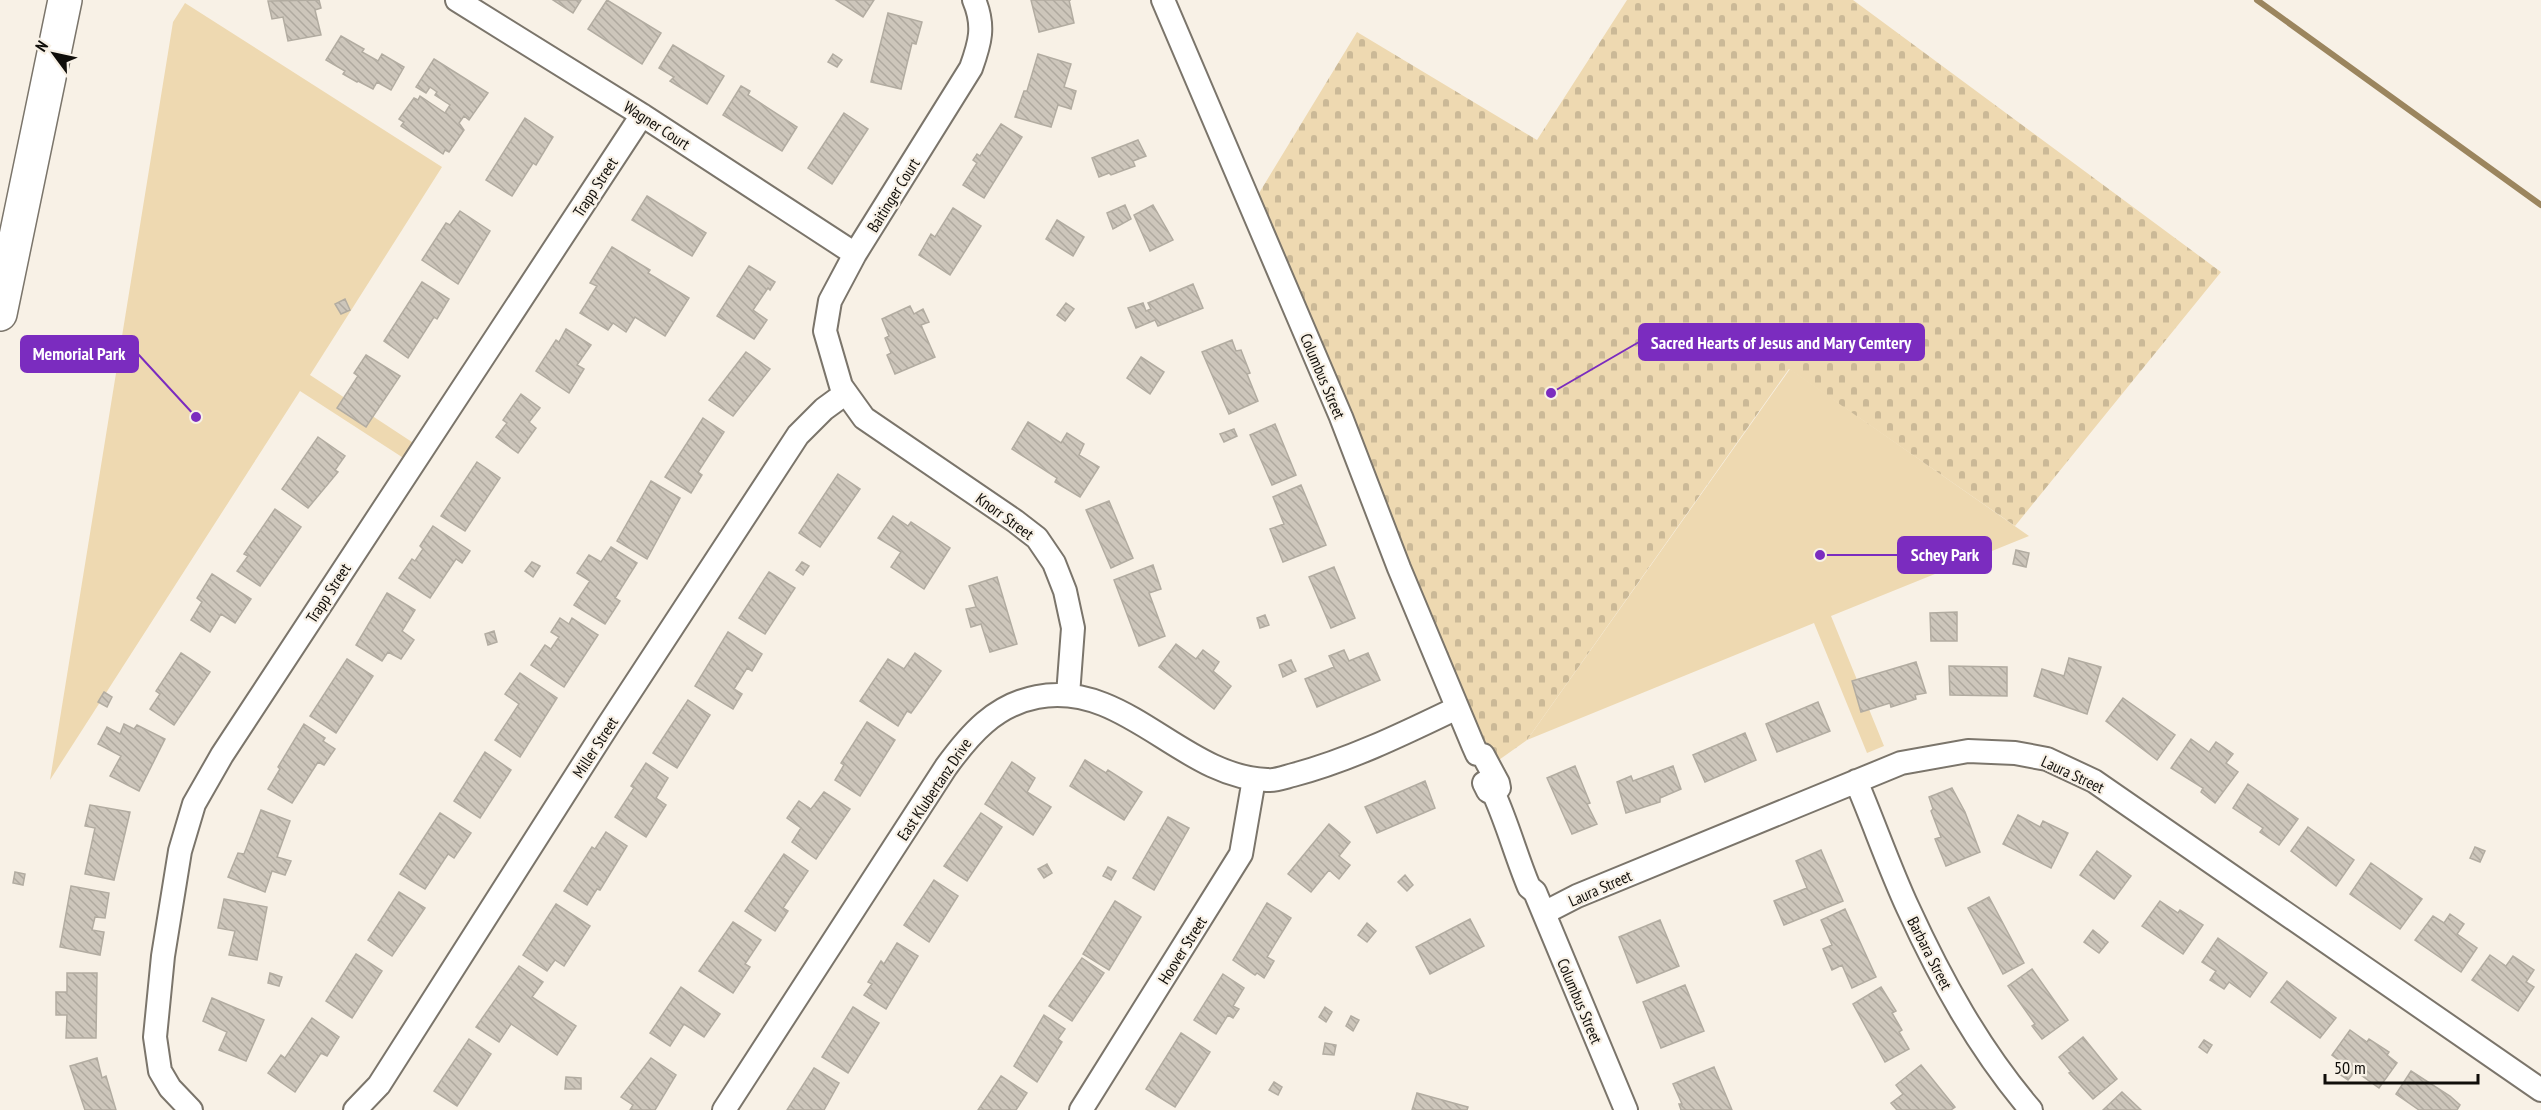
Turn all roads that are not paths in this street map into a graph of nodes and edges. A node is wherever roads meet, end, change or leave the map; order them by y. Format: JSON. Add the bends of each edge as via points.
{"nodes":[{"id":1,"x":65,"y":0,"type":"edge"},
{"id":2,"x":457,"y":0,"type":"edge"},
{"id":3,"x":974,"y":0,"type":"edge"},
{"id":4,"x":1163,"y":0,"type":"edge"},
{"id":5,"x":642,"y":115,"type":"junction"},
{"id":6,"x":855,"y":254,"type":"junction"},
{"id":7,"x":0,"y":314,"type":"edge"},
{"id":8,"x":846,"y":393,"type":"junction"},
{"id":9,"x":1068,"y":694,"type":"junction"},
{"id":10,"x":1458,"y":708,"type":"junction"},
{"id":11,"x":1254,"y":779,"type":"junction"},
{"id":12,"x":1856,"y":781,"type":"junction"},
{"id":13,"x":1544,"y":913,"type":"junction"},
{"id":14,"x":2541,"y":1090,"type":"edge"},
{"id":15,"x":191,"y":1110,"type":"edge"},
{"id":16,"x":355,"y":1110,"type":"edge"},
{"id":17,"x":724,"y":1110,"type":"edge"},
{"id":18,"x":1081,"y":1110,"type":"edge"},
{"id":19,"x":1626,"y":1110,"type":"edge"},
{"id":20,"x":2031,"y":1110,"type":"edge"}],
"edges":[{"from":1,"to":7,"type":"highway"},
{"from":2,"to":5,"type":"street","name":"Wagner Court"},
{"from":3,"to":6,"type":"street","name":"Baitinger Court","via":[[981,39],[971,68]]},
{"from":4,"to":10,"type":"street","name":"Columbus Street","via":[[1341,417]]},
{"from":5,"to":6,"type":"street","name":"Wagner Court"},
{"from":5,"to":15,"type":"street","name":"Trapp Street","via":[[222,755],[194,804],[178,862],[155,1036],[160,1071]]},
{"from":6,"to":8,"type":"street","name":"Baitinger Court","via":[[830,301],[825,331]]},
{"from":8,"to":9,"type":"street","name":"Knorr Street","via":[[864,418],[1037,538],[1054,563],[1073,628]]},
{"from":8,"to":16,"type":"street","name":"Miller Street","via":[[824,409],[784,454],[380,1085]]},
{"from":9,"to":11,"type":"street","name":"East Klubertanz Drive","via":[[1131,718],[1223,772]]},
{"from":9,"to":17,"type":"street","name":"East Klubertanz Drive","via":[[1026,699],[998,711],[963,744]]},
{"from":10,"to":11,"type":"street","name":"East Klubertanz Drive","via":[[1312,770],[1269,781]]},
{"from":10,"to":13,"type":"street","name":"Columbus Street","via":[[1477,754],[1483,755],[1498,783],[1494,794],[1529,887]]},
{"from":11,"to":18,"type":"street","name":"Hoover Street","via":[[1241,854]]},
{"from":12,"to":13,"type":"street","name":"Laura Street"},
{"from":12,"to":14,"type":"street","name":"Laura Street","via":[[1901,763],[1968,751],[2047,759],[2094,781]]},
{"from":12,"to":20,"type":"street","name":"Barbara Street","via":[[1907,906],[1945,983],[1995,1064]]},
{"from":13,"to":19,"type":"street","name":"Columbus Street"}]}
